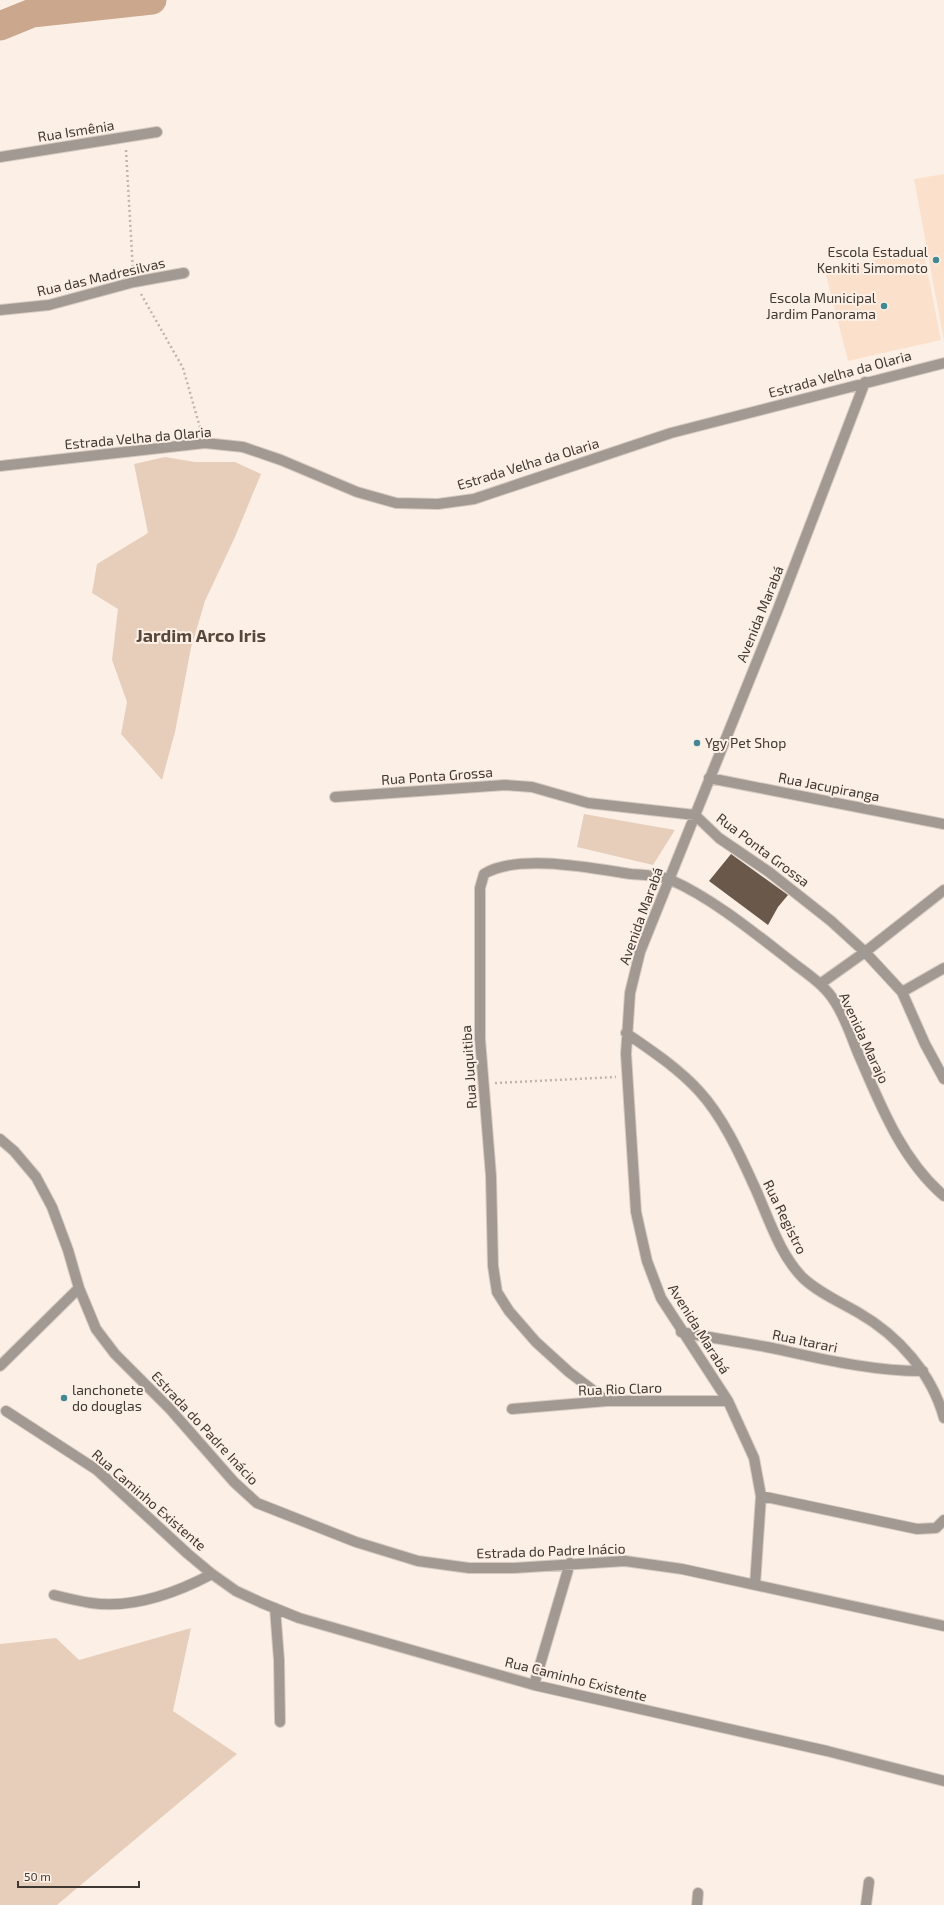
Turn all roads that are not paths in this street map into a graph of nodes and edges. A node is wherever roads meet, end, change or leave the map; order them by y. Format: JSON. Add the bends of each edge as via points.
{"nodes":[{"id":1,"x":157,"y":132,"type":"dead end"},
{"id":2,"x":0,"y":157,"type":"edge"},
{"id":3,"x":184,"y":273,"type":"dead end"},
{"id":4,"x":0,"y":310,"type":"edge"},
{"id":5,"x":944,"y":363,"type":"edge"},
{"id":6,"x":865,"y":382,"type":"junction"},
{"id":7,"x":0,"y":466,"type":"edge"},
{"id":8,"x":709,"y":778,"type":"junction"},
{"id":9,"x":335,"y":797,"type":"dead end"},
{"id":10,"x":695,"y":815,"type":"junction"},
{"id":11,"x":944,"y":824,"type":"edge"},
{"id":12,"x":670,"y":879,"type":"junction"},
{"id":13,"x":944,"y":890,"type":"edge"},
{"id":14,"x":866,"y":952,"type":"junction"},
{"id":15,"x":944,"y":968,"type":"edge"},
{"id":16,"x":820,"y":984,"type":"junction"},
{"id":17,"x":902,"y":992,"type":"junction"},
{"id":18,"x":626,"y":1033,"type":"junction"},
{"id":19,"x":944,"y":1079,"type":"edge"},
{"id":20,"x":0,"y":1140,"type":"edge"},
{"id":21,"x":944,"y":1196,"type":"edge"},
{"id":22,"x":79,"y":1288,"type":"junction"},
{"id":23,"x":681,"y":1332,"type":"junction"},
{"id":24,"x":0,"y":1366,"type":"edge"},
{"id":25,"x":923,"y":1371,"type":"junction"},
{"id":26,"x":607,"y":1401,"type":"junction"},
{"id":27,"x":728,"y":1401,"type":"junction"},
{"id":28,"x":512,"y":1409,"type":"dead end"},
{"id":29,"x":6,"y":1411,"type":"dead end"},
{"id":30,"x":944,"y":1418,"type":"edge"},
{"id":31,"x":761,"y":1496,"type":"junction"},
{"id":32,"x":944,"y":1520,"type":"edge"},
{"id":33,"x":570,"y":1564,"type":"junction"},
{"id":34,"x":212,"y":1574,"type":"junction"},
{"id":35,"x":755,"y":1585,"type":"junction"},
{"id":36,"x":54,"y":1595,"type":"dead end"},
{"id":37,"x":274,"y":1608,"type":"junction"},
{"id":38,"x":944,"y":1626,"type":"edge"},
{"id":39,"x":534,"y":1685,"type":"junction"},
{"id":40,"x":280,"y":1722,"type":"dead end"},
{"id":41,"x":944,"y":1781,"type":"edge"},
{"id":42,"x":869,"y":1882,"type":"dead end"},
{"id":43,"x":698,"y":1893,"type":"dead end"},
{"id":44,"x":697,"y":1905,"type":"edge"},
{"id":45,"x":866,"y":1905,"type":"edge"}],
"edges":[{"from":1,"to":2,"type":"street","name":"Rua Ismênia"},
{"from":3,"to":4,"type":"street","name":"Rua das Madresilvas","via":[[134,282],[49,305]]},
{"from":5,"to":6,"type":"street","name":"Estrada Velha da Olaria"},
{"from":6,"to":7,"type":"street","name":"Estrada Velha da Olaria","via":[[671,433],[474,499],[438,504],[396,503],[357,492],[243,447],[205,443]]},
{"from":6,"to":8,"type":"street","name":"Avenida Marabá","via":[[778,609]]},
{"from":8,"to":10,"type":"street","name":"Avenida Marabá"},
{"from":8,"to":11,"type":"street","name":"Rua Jacupiranga"},
{"from":9,"to":10,"type":"street","name":"Rua Ponta Grossa","via":[[505,785],[532,787],[588,803]]},
{"from":10,"to":12,"type":"street","name":"Avenida Marabá"},
{"from":10,"to":14,"type":"street","name":"Rua Ponta Grossa","via":[[720,838],[831,920]]},
{"from":12,"to":16,"type":"street","name":"Avenida Marajo","via":[[716,906]]},
{"from":12,"to":18,"type":"street","name":"Avenida Marabá","via":[[640,952],[630,993]]},
{"from":12,"to":26,"type":"street","name":"Rua Juquitiba","via":[[584,867],[527,863],[501,866],[484,874],[480,888],[480,1039],[491,1176],[493,1266],[497,1292],[509,1311],[536,1342]]},
{"from":13,"to":14,"type":"street"},
{"from":14,"to":16,"type":"street"},
{"from":14,"to":17,"type":"street","name":"Rua Ponta Grossa"},
{"from":15,"to":17,"type":"street"},
{"from":16,"to":21,"type":"street","name":"Avenida Marajo","via":[[835,1002],[879,1103],[902,1146],[920,1171]]},
{"from":17,"to":19,"type":"street","name":"Rua Ponta Grossa"},
{"from":18,"to":23,"type":"street","name":"Avenida Marabá","via":[[636,1212],[655,1284]]},
{"from":18,"to":25,"type":"street","name":"Rua Registro","via":[[672,1065],[700,1092],[721,1121],[784,1253],[802,1278],[894,1338]]},
{"from":20,"to":22,"type":"street","name":"Estrada do Padre Inácio","via":[[14,1151],[36,1176],[52,1207]]},
{"from":22,"to":24,"type":"street"},
{"from":22,"to":33,"type":"street","name":"Estrada do Padre Inácio","via":[[96,1329],[115,1354],[170,1409],[234,1482],[257,1503],[356,1542],[418,1561],[469,1568]]},
{"from":23,"to":25,"type":"street","name":"Rua Itarari","via":[[868,1368]]},
{"from":23,"to":27,"type":"street","name":"Avenida Marabá"},
{"from":25,"to":30,"type":"street","name":"Rua Registro"},
{"from":26,"to":27,"type":"street","name":"Rua Rio Claro"},
{"from":26,"to":28,"type":"street","name":"Rua Rio Claro"},
{"from":27,"to":31,"type":"street","name":"Avenida Marabá","via":[[754,1458]]},
{"from":29,"to":34,"type":"street","name":"Rua Caminho Existente","via":[[97,1470]]},
{"from":31,"to":32,"type":"street","via":[[917,1529],[936,1528]]},
{"from":31,"to":35,"type":"street","name":"Avenida Marabá"},
{"from":33,"to":35,"type":"street","name":"Estrada do Padre Inácio","via":[[625,1561],[682,1569]]},
{"from":33,"to":39,"type":"street"},
{"from":34,"to":36,"type":"street","via":[[171,1593],[119,1604],[91,1603]]},
{"from":34,"to":37,"type":"street","name":"Rua Caminho Existente","via":[[236,1591]]},
{"from":35,"to":38,"type":"street","name":"Estrada do Padre Inácio"},
{"from":37,"to":39,"type":"street","name":"Rua Caminho Existente","via":[[300,1618]]},
{"from":37,"to":40,"type":"street","via":[[279,1660]]},
{"from":39,"to":41,"type":"street","name":"Rua Caminho Existente","via":[[827,1751]]},
{"from":42,"to":45,"type":"street"},
{"from":43,"to":44,"type":"street"}]}
